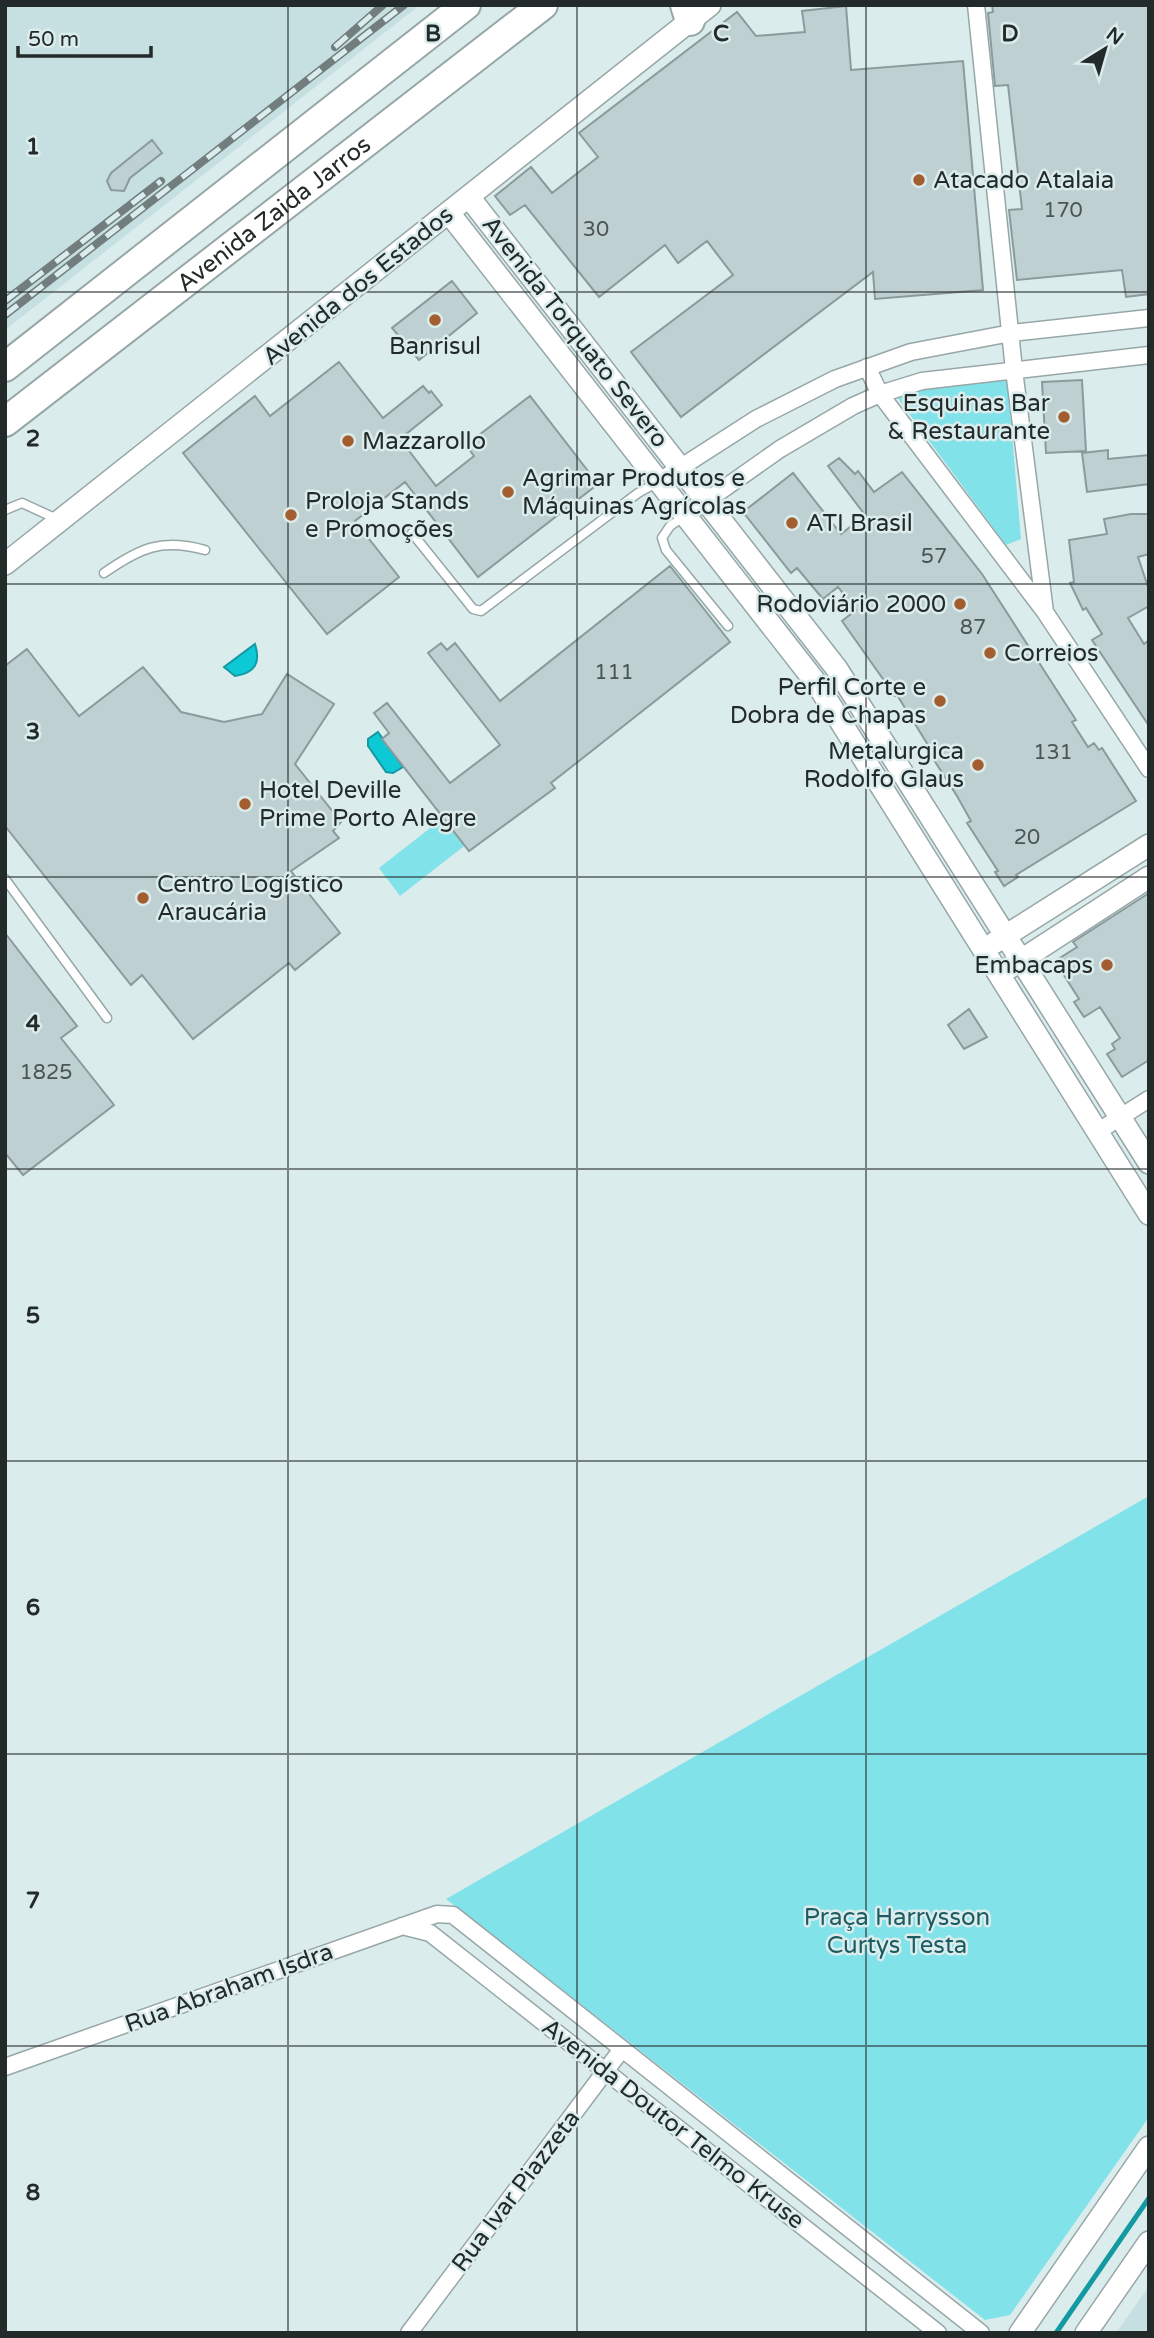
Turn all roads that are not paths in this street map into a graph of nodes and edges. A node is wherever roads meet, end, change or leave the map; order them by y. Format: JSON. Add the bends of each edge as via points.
{"nodes":[{"id":1,"x":466,"y":5,"type":"edge"},
{"id":2,"x":543,"y":5,"type":"edge"},
{"id":3,"x":976,"y":5,"type":"edge"},
{"id":4,"x":695,"y":10,"type":"edge"},
{"id":5,"x":470,"y":197,"type":"junction"},
{"id":6,"x":449,"y":213,"type":"junction"},
{"id":7,"x":1149,"y":318,"type":"edge"},
{"id":8,"x":1012,"y":333,"type":"junction"},
{"id":9,"x":580,"y":338,"type":"junction"},
{"id":10,"x":558,"y":352,"type":"junction"},
{"id":11,"x":1149,"y":355,"type":"edge"},
{"id":12,"x":5,"y":367,"type":"edge"},
{"id":13,"x":867,"y":367,"type":"junction"},
{"id":14,"x":1014,"y":370,"type":"junction"},
{"id":15,"x":880,"y":394,"type":"junction"},
{"id":16,"x":5,"y":422,"type":"edge"},
{"id":17,"x":682,"y":469,"type":"junction"},
{"id":18,"x":658,"y":482,"type":"junction"},
{"id":19,"x":706,"y":500,"type":"junction"},
{"id":20,"x":5,"y":510,"type":"edge"},
{"id":21,"x":685,"y":516,"type":"junction"},
{"id":22,"x":62,"y":522,"type":"junction"},
{"id":23,"x":412,"y":533,"type":"dead end"},
{"id":24,"x":205,"y":550,"type":"dead end"},
{"id":25,"x":5,"y":564,"type":"edge"},
{"id":26,"x":104,"y":573,"type":"dead end"},
{"id":27,"x":1045,"y":612,"type":"junction"},
{"id":28,"x":729,"y":626,"type":"dead end"},
{"id":29,"x":1149,"y":769,"type":"edge"},
{"id":30,"x":918,"y":797,"type":"junction"},
{"id":31,"x":895,"y":809,"type":"junction"},
{"id":32,"x":1149,"y":845,"type":"edge"},
{"id":33,"x":1149,"y":877,"type":"edge"},
{"id":34,"x":5,"y":879,"type":"edge"},
{"id":35,"x":1006,"y":936,"type":"junction"},
{"id":36,"x":983,"y":950,"type":"junction"},
{"id":37,"x":1021,"y":961,"type":"junction"},
{"id":38,"x":999,"y":974,"type":"junction"},
{"id":39,"x":107,"y":1018,"type":"dead end"},
{"id":40,"x":1149,"y":1099,"type":"edge"},
{"id":41,"x":1120,"y":1118,"type":"junction"},
{"id":42,"x":1097,"y":1132,"type":"junction"},
{"id":43,"x":1149,"y":1163,"type":"edge"},
{"id":44,"x":1149,"y":1214,"type":"edge"},
{"id":45,"x":453,"y":1915,"type":"joint"},
{"id":46,"x":402,"y":1926,"type":"junction"},
{"id":47,"x":622,"y":2049,"type":"junction"},
{"id":48,"x":5,"y":2067,"type":"edge"},
{"id":49,"x":605,"y":2071,"type":"junction"},
{"id":50,"x":1149,"y":2147,"type":"edge"},
{"id":51,"x":1149,"y":2242,"type":"edge"},
{"id":52,"x":409,"y":2333,"type":"edge"},
{"id":53,"x":938,"y":2333,"type":"edge"},
{"id":54,"x":981,"y":2333,"type":"edge"},
{"id":55,"x":1020,"y":2333,"type":"edge"},
{"id":56,"x":1086,"y":2333,"type":"edge"}],
"edges":[{"from":1,"to":12,"type":"highway","name":"Avenida Zaida Jarros"},
{"from":2,"to":16,"type":"highway","name":"Avenida Zaida Jarros"},
{"from":3,"to":8,"type":"street"},
{"from":4,"to":5,"type":"street","name":"Avenida dos Estados"},
{"from":5,"to":6,"type":"street","name":"Avenida dos Estados"},
{"from":5,"to":9,"type":"street","name":"Avenida Torquato Severo"},
{"from":6,"to":10,"type":"street","name":"Avenida Torquato Severo"},
{"from":6,"to":22,"type":"street","name":"Avenida dos Estados"},
{"from":7,"to":8,"type":"street"},
{"from":8,"to":13,"type":"street","via":[[911,352]]},
{"from":8,"to":14,"type":"street"},
{"from":9,"to":10,"type":"street"},
{"from":9,"to":17,"type":"street","name":"Avenida Torquato Severo"},
{"from":10,"to":18,"type":"street","name":"Avenida Torquato Severo"},
{"from":11,"to":14,"type":"street"},
{"from":13,"to":15,"type":"street"},
{"from":13,"to":17,"type":"street","via":[[756,419]]},
{"from":14,"to":15,"type":"street","via":[[922,381]]},
{"from":14,"to":27,"type":"street"},
{"from":15,"to":19,"type":"street","via":[[780,449]]},
{"from":15,"to":27,"type":"street"},
{"from":17,"to":18,"type":"street"},
{"from":17,"to":19,"type":"street","name":"Avenida Torquato Severo"},
{"from":18,"to":21,"type":"street","name":"Avenida Torquato Severo"},
{"from":18,"to":23,"type":"lane","via":[[481,611],[473,609]]},
{"from":19,"to":21,"type":"street"},
{"from":19,"to":30,"type":"street","name":"Avenida Torquato Severo","via":[[837,668]]},
{"from":20,"to":22,"type":"lane","via":[[22,503]]},
{"from":21,"to":28,"type":"lane","via":[[665,530],[666,550]]},
{"from":21,"to":31,"type":"street","name":"Avenida Torquato Severo","via":[[817,684]]},
{"from":22,"to":25,"type":"street","name":"Avenida dos Estados"},
{"from":24,"to":26,"type":"lane","via":[[151,546]]},
{"from":27,"to":29,"type":"street"},
{"from":30,"to":31,"type":"street"},
{"from":30,"to":35,"type":"street","name":"Avenida Torquato Severo"},
{"from":31,"to":36,"type":"street","name":"Avenida Torquato Severo"},
{"from":32,"to":35,"type":"street"},
{"from":33,"to":37,"type":"street"},
{"from":34,"to":39,"type":"lane"},
{"from":35,"to":36,"type":"street"},
{"from":35,"to":37,"type":"street","name":"Avenida Torquato Severo"},
{"from":36,"to":38,"type":"street","name":"Avenida Torquato Severo"},
{"from":37,"to":38,"type":"street"},
{"from":37,"to":41,"type":"street","name":"Avenida Torquato Severo"},
{"from":38,"to":42,"type":"street","name":"Avenida Torquato Severo"},
{"from":40,"to":41,"type":"street"},
{"from":41,"to":42,"type":"street"},
{"from":41,"to":43,"type":"street","name":"Avenida Torquato Severo"},
{"from":42,"to":44,"type":"street","name":"Avenida Torquato Severo"},
{"from":45,"to":46,"type":"street","name":"Rua Abraham Isdra","via":[[437,1914]]},
{"from":45,"to":47,"type":"street","name":"Avenida Doutor Telmo Kruse"},
{"from":46,"to":48,"type":"street","name":"Rua Abraham Isdra"},
{"from":46,"to":49,"type":"street","name":"Avenida Doutor Telmo Kruse","via":[[430,1933]]},
{"from":47,"to":49,"type":"street","name":"Rua Ivar Piazzeta"},
{"from":47,"to":54,"type":"street","name":"Avenida Doutor Telmo Kruse"},
{"from":49,"to":52,"type":"street","name":"Rua Ivar Piazzeta"},
{"from":49,"to":53,"type":"street","name":"Avenida Doutor Telmo Kruse"},
{"from":50,"to":55,"type":"street"},
{"from":51,"to":56,"type":"street"}]}
